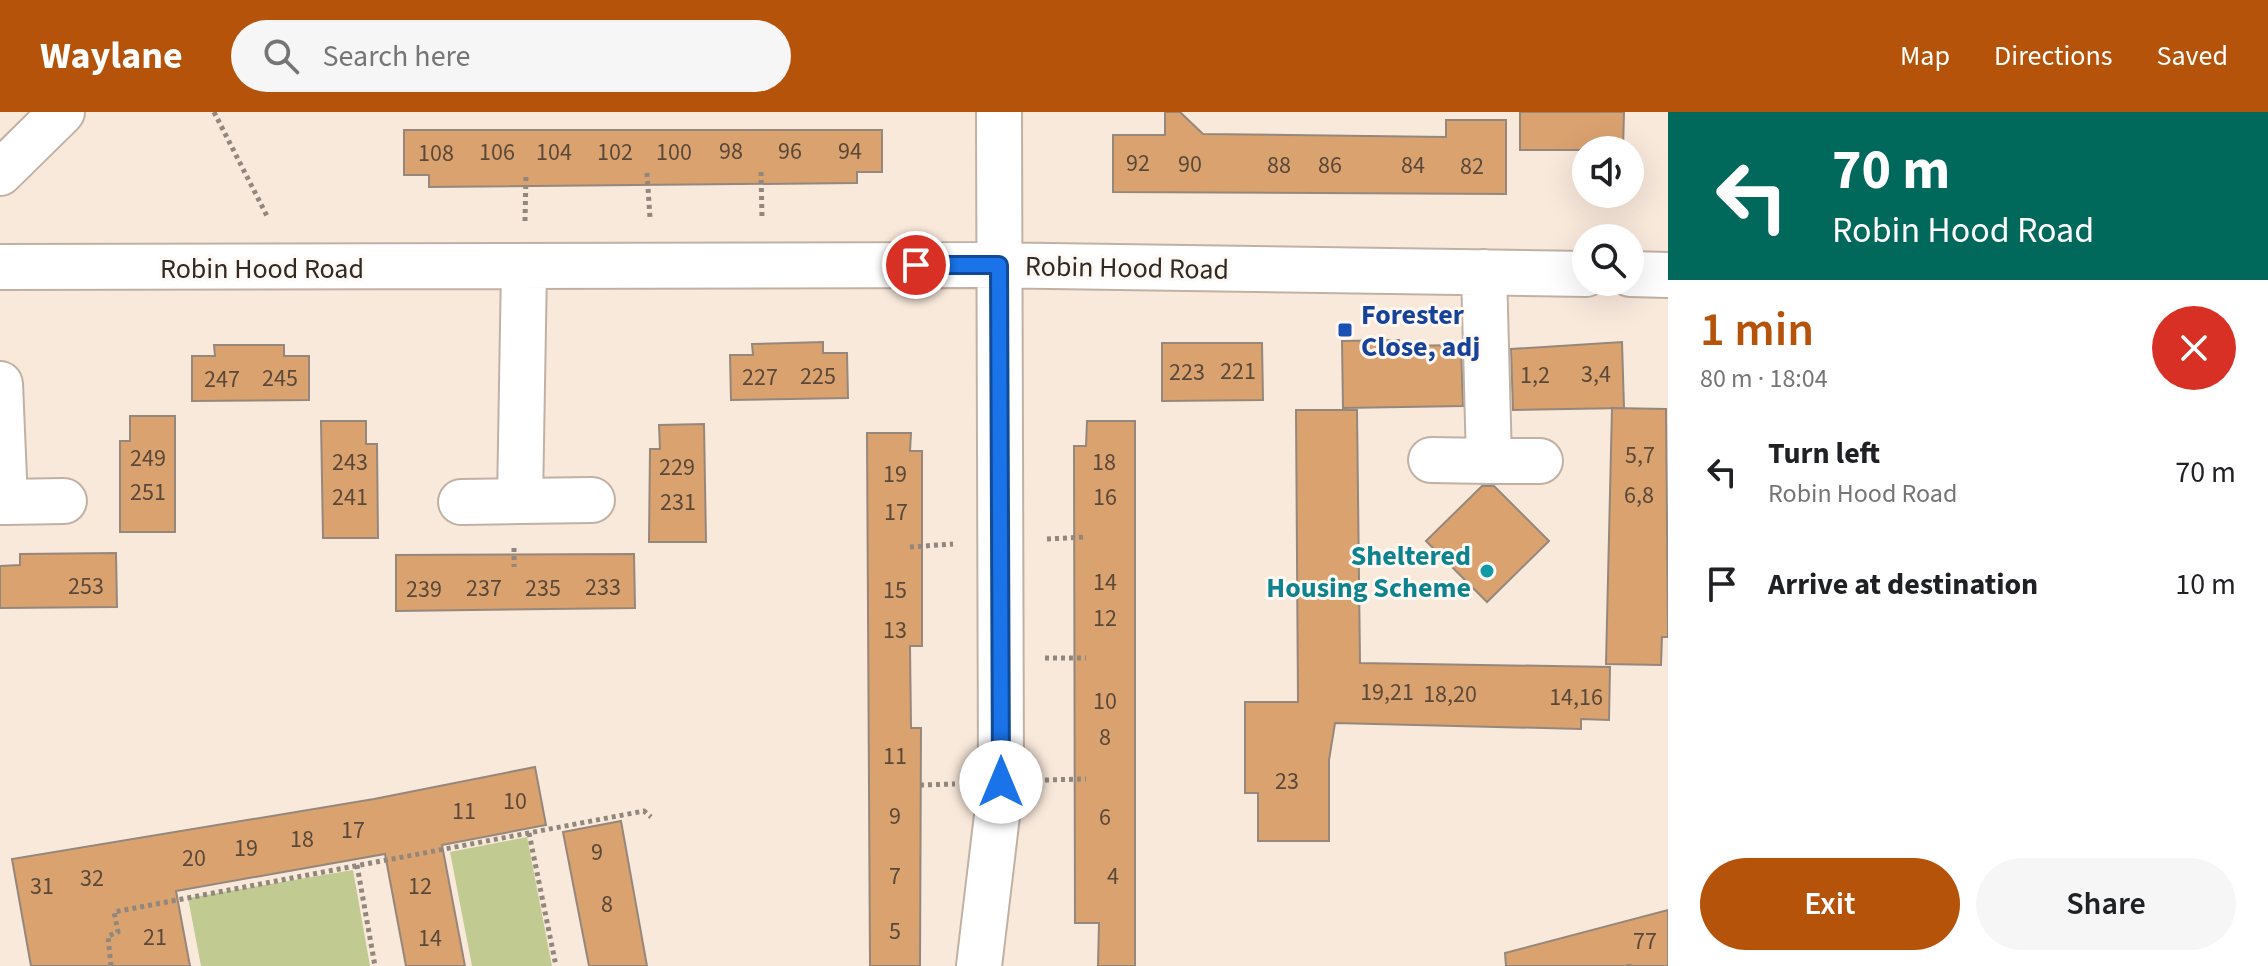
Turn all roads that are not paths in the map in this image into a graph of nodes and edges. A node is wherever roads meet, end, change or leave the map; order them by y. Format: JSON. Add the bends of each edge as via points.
{"nodes":[{"id":1,"x":62,"y":112,"type":"edge"},
{"id":2,"x":999,"y":112,"type":"edge"},
{"id":3,"x":0,"y":173,"type":"edge"},
{"id":4,"x":999,"y":265,"type":"junction"},
{"id":5,"x":0,"y":267,"type":"edge"},
{"id":6,"x":524,"y":268,"type":"junction"},
{"id":7,"x":1484,"y":272,"type":"junction"},
{"id":8,"x":1572,"y":274,"type":"edge"},
{"id":9,"x":1644,"y":274,"type":"edge"},
{"id":10,"x":1668,"y":275,"type":"edge"},
{"id":11,"x":0,"y":384,"type":"edge"},
{"id":12,"x":1431,"y":460,"type":"dead end"},
{"id":13,"x":1489,"y":461,"type":"junction"},
{"id":14,"x":1540,"y":461,"type":"dead end"},
{"id":15,"x":592,"y":500,"type":"dead end"},
{"id":16,"x":64,"y":501,"type":"dead end"},
{"id":17,"x":520,"y":501,"type":"junction"},
{"id":18,"x":2,"y":502,"type":"edge"},
{"id":19,"x":461,"y":502,"type":"dead end"},
{"id":20,"x":979,"y":966,"type":"edge"}],
"edges":[{"from":1,"to":3,"type":"street"},
{"from":2,"to":4,"type":"street"},
{"from":4,"to":6,"type":"street","name":"Robin Hood Road"},
{"from":4,"to":7,"type":"street","name":"Robin Hood Road"},
{"from":4,"to":20,"type":"street","via":[[1001,782]]},
{"from":5,"to":6,"type":"street","name":"Robin Hood Road"},
{"from":6,"to":17,"type":"street"},
{"from":7,"to":8,"type":"street","name":"Robin Hood Road"},
{"from":7,"to":13,"type":"street"},
{"from":9,"to":10,"type":"street"},
{"from":11,"to":18,"type":"street"},
{"from":12,"to":13,"type":"street"},
{"from":13,"to":14,"type":"street"},
{"from":15,"to":17,"type":"street"},
{"from":16,"to":18,"type":"street"},
{"from":17,"to":19,"type":"street"}]}
